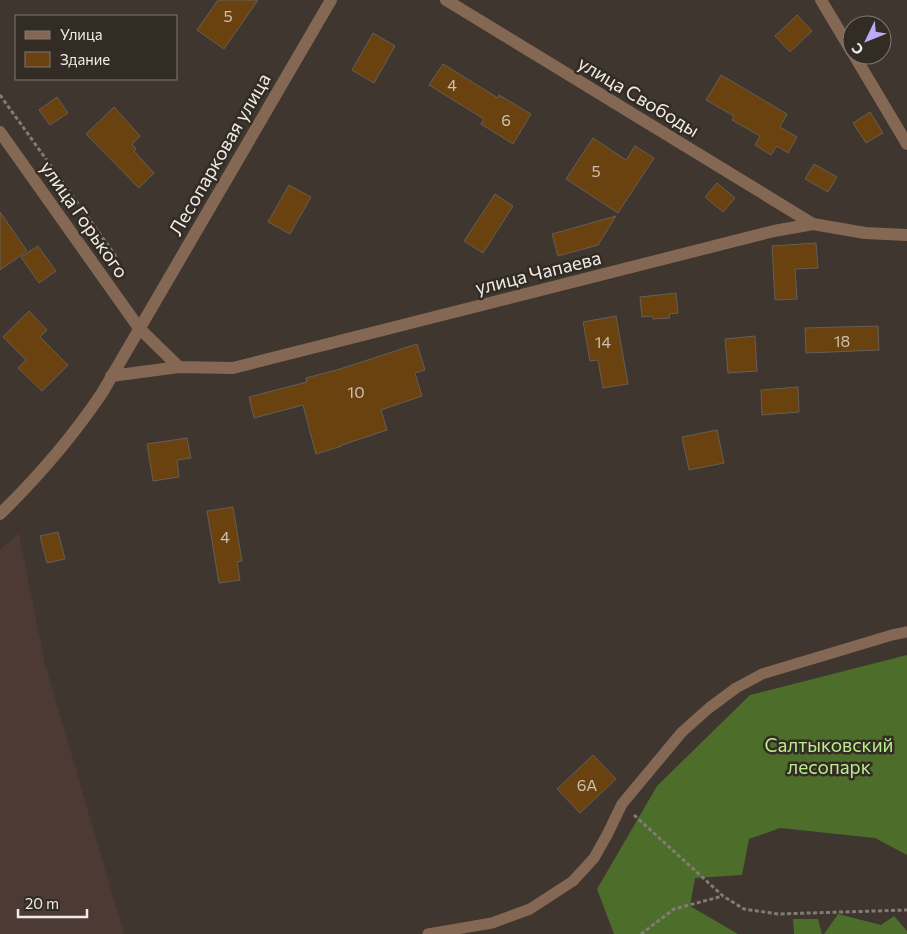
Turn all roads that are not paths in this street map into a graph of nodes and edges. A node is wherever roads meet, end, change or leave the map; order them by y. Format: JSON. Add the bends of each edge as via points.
{"nodes":[{"id":1,"x":331,"y":0,"type":"edge"},
{"id":2,"x":446,"y":0,"type":"edge"},
{"id":3,"x":821,"y":0,"type":"edge"},
{"id":4,"x":842,"y":35,"type":"edge"},
{"id":5,"x":860,"y":65,"type":"edge"},
{"id":6,"x":0,"y":132,"type":"edge"},
{"id":7,"x":907,"y":144,"type":"edge"},
{"id":8,"x":813,"y":224,"type":"junction"},
{"id":9,"x":907,"y":236,"type":"edge"},
{"id":10,"x":140,"y":328,"type":"junction"},
{"id":11,"x":179,"y":367,"type":"junction"},
{"id":12,"x":111,"y":376,"type":"junction"},
{"id":13,"x":0,"y":514,"type":"edge"},
{"id":14,"x":907,"y":632,"type":"edge"},
{"id":15,"x":479,"y":930,"type":"edge"},
{"id":16,"x":428,"y":934,"type":"edge"}],
"edges":[{"from":1,"to":10,"type":"street","name":"Лесопарковая улица"},
{"from":2,"to":8,"type":"street","name":"улица Свободы"},
{"from":3,"to":4,"type":"street"},
{"from":5,"to":7,"type":"street"},
{"from":6,"to":10,"type":"street","name":"улица Горького"},
{"from":8,"to":9,"type":"street","name":"улица Чапаева"},
{"from":8,"to":11,"type":"street","name":"улица Чапаева","via":[[774,231],[233,368]]},
{"from":10,"to":11,"type":"street"},
{"from":10,"to":12,"type":"street","name":"Лесопарковая улица"},
{"from":11,"to":12,"type":"street","name":"улица Чапаева"},
{"from":12,"to":13,"type":"street","name":"Лесопарковая улица","via":[[53,460]]},
{"from":14,"to":15,"type":"lane","via":[[762,674],[736,688],[682,732],[622,804],[594,858],[573,881],[530,909]]},
{"from":15,"to":16,"type":"lane"}]}
